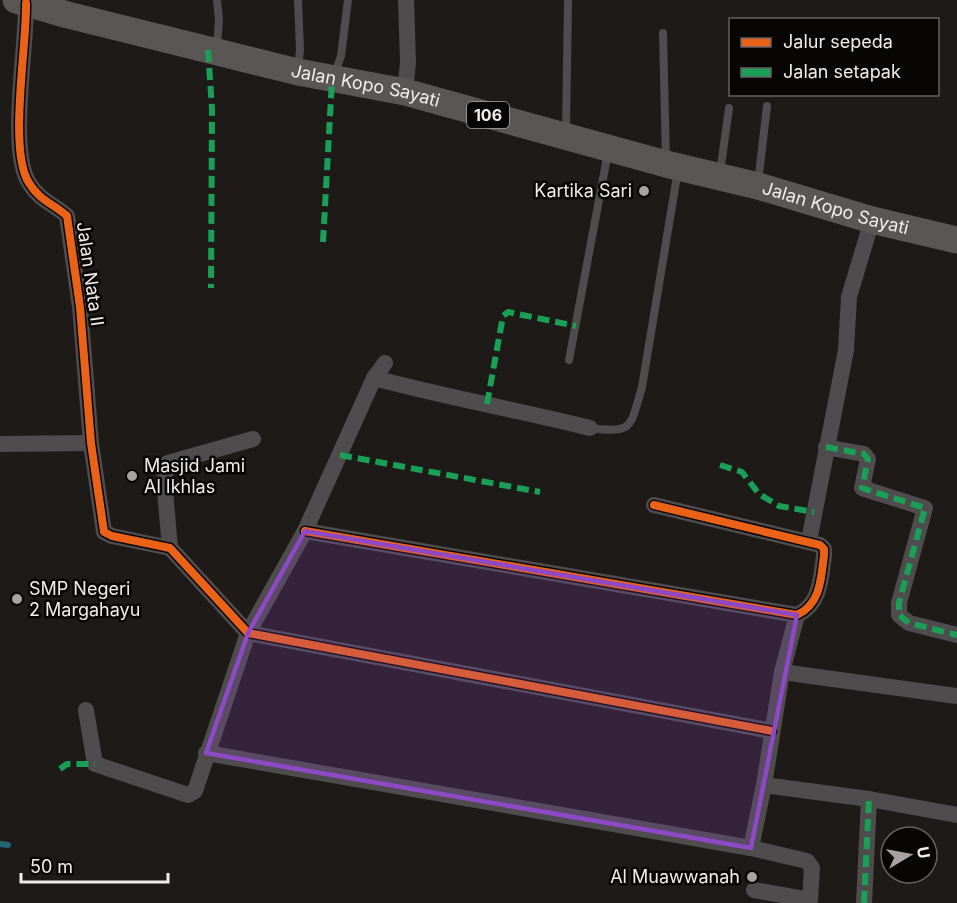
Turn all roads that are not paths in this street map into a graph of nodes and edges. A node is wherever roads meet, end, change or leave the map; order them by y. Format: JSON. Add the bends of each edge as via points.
{"nodes":[{"id":1,"x":218,"y":0,"type":"edge"},
{"id":2,"x":298,"y":0,"type":"edge"},
{"id":3,"x":348,"y":0,"type":"edge"},
{"id":4,"x":406,"y":0,"type":"edge"},
{"id":5,"x":568,"y":0,"type":"edge"},
{"id":6,"x":21,"y":2,"type":"edge"},
{"id":7,"x":68,"y":8,"type":"edge"},
{"id":8,"x":663,"y":33,"type":"dead end"},
{"id":9,"x":216,"y":52,"type":"junction"},
{"id":10,"x":298,"y":72,"type":"junction"},
{"id":11,"x":332,"y":80,"type":"junction"},
{"id":12,"x":405,"y":92,"type":"junction"},
{"id":13,"x":766,"y":106,"type":"dead end"},
{"id":14,"x":729,"y":108,"type":"dead end"},
{"id":15,"x":566,"y":137,"type":"junction"},
{"id":16,"x":608,"y":149,"type":"junction"},
{"id":17,"x":673,"y":165,"type":"junction"},
{"id":18,"x":720,"y":176,"type":"junction"},
{"id":19,"x":758,"y":186,"type":"junction"},
{"id":20,"x":872,"y":220,"type":"junction"},
{"id":21,"x":957,"y":240,"type":"edge"},
{"id":22,"x":568,"y":360,"type":"dead end"},
{"id":23,"x":385,"y":363,"type":"dead end"},
{"id":24,"x":374,"y":378,"type":"junction"},
{"id":25,"x":590,"y":428,"type":"joint"},
{"id":26,"x":253,"y":440,"type":"dead end"},
{"id":27,"x":92,"y":443,"type":"junction"},
{"id":28,"x":0,"y":444,"type":"edge"},
{"id":29,"x":826,"y":447,"type":"junction"},
{"id":30,"x":654,"y":505,"type":"dead end"},
{"id":31,"x":305,"y":531,"type":"junction"},
{"id":32,"x":809,"y":541,"type":"junction"},
{"id":33,"x":171,"y":548,"type":"junction"},
{"id":34,"x":797,"y":615,"type":"junction"},
{"id":35,"x":248,"y":633,"type":"junction"},
{"id":36,"x":957,"y":635,"type":"edge"},
{"id":37,"x":782,"y":672,"type":"junction"},
{"id":38,"x":957,"y":696,"type":"edge"},
{"id":39,"x":86,"y":710,"type":"dead end"},
{"id":40,"x":772,"y":731,"type":"junction"},
{"id":41,"x":206,"y":753,"type":"junction"},
{"id":42,"x":764,"y":785,"type":"junction"},
{"id":43,"x":869,"y":799,"type":"junction"},
{"id":44,"x":957,"y":815,"type":"edge"},
{"id":45,"x":751,"y":848,"type":"junction"},
{"id":46,"x":754,"y":890,"type":"dead end"},
{"id":47,"x":810,"y":901,"type":"edge"},
{"id":48,"x":864,"y":903,"type":"edge"}],
"edges":[{"from":1,"to":9,"type":"lane"},
{"from":2,"to":10,"type":"lane"},
{"from":3,"to":11,"type":"lane","via":[[340,56]]},
{"from":4,"to":12,"type":"street"},
{"from":5,"to":15,"type":"lane"},
{"from":6,"to":7,"type":"main road","name":"Jalan Kopo Sayati","number":"106"},
{"from":6,"to":27,"type":"street","name":"Jalan Nata II","via":[[26,26],[19,120],[23,171],[45,203],[67,216]]},
{"from":7,"to":9,"type":"main road","name":"Jalan Kopo Sayati","number":"106"},
{"from":8,"to":17,"type":"lane"},
{"from":9,"to":10,"type":"main road","name":"Jalan Kopo Sayati","number":"106"},
{"from":10,"to":11,"type":"main road","name":"Jalan Kopo Sayati","number":"106"},
{"from":11,"to":12,"type":"main road","name":"Jalan Kopo Sayati","number":"106"},
{"from":12,"to":15,"type":"main road","name":"Jalan Kopo Sayati","number":"106"},
{"from":13,"to":19,"type":"lane"},
{"from":14,"to":18,"type":"lane"},
{"from":15,"to":16,"type":"main road","name":"Jalan Kopo Sayati","number":"106"},
{"from":16,"to":17,"type":"main road","name":"Jalan Kopo Sayati","number":"106"},
{"from":16,"to":22,"type":"lane"},
{"from":17,"to":18,"type":"main road","name":"Jalan Kopo Sayati","number":"106"},
{"from":17,"to":25,"type":"lane","via":[[644,376],[633,417],[620,431]]},
{"from":18,"to":19,"type":"main road","name":"Jalan Kopo Sayati","number":"106"},
{"from":19,"to":20,"type":"main road","name":"Jalan Kopo Sayati","number":"106"},
{"from":20,"to":21,"type":"main road","name":"Jalan Kopo Sayati","number":"106"},
{"from":20,"to":29,"type":"street","via":[[849,297],[846,350]]},
{"from":23,"to":24,"type":"street"},
{"from":24,"to":25,"type":"street"},
{"from":24,"to":31,"type":"street"},
{"from":26,"to":33,"type":"street","via":[[168,463],[164,479]]},
{"from":27,"to":28,"type":"street"},
{"from":27,"to":33,"type":"street","name":"Jalan Nata II","via":[[104,532]]},
{"from":29,"to":32,"type":"street"},
{"from":29,"to":36,"type":"street","via":[[864,454],[868,459],[862,488],[925,508],[899,615],[909,623]]},
{"from":30,"to":32,"type":"street"},
{"from":31,"to":34,"type":"street"},
{"from":31,"to":35,"type":"street"},
{"from":32,"to":34,"type":"street","via":[[824,549],[820,582],[815,599]]},
{"from":33,"to":35,"type":"street"},
{"from":34,"to":37,"type":"street"},
{"from":35,"to":40,"type":"street"},
{"from":35,"to":41,"type":"street"},
{"from":37,"to":38,"type":"street"},
{"from":37,"to":40,"type":"street"},
{"from":39,"to":41,"type":"street","via":[[94,764],[190,795],[195,791]]},
{"from":40,"to":42,"type":"street"},
{"from":41,"to":45,"type":"street"},
{"from":42,"to":43,"type":"street"},
{"from":42,"to":45,"type":"street"},
{"from":43,"to":44,"type":"street"},
{"from":43,"to":48,"type":"street"},
{"from":45,"to":47,"type":"street","via":[[810,863]]},
{"from":46,"to":47,"type":"street"}]}
